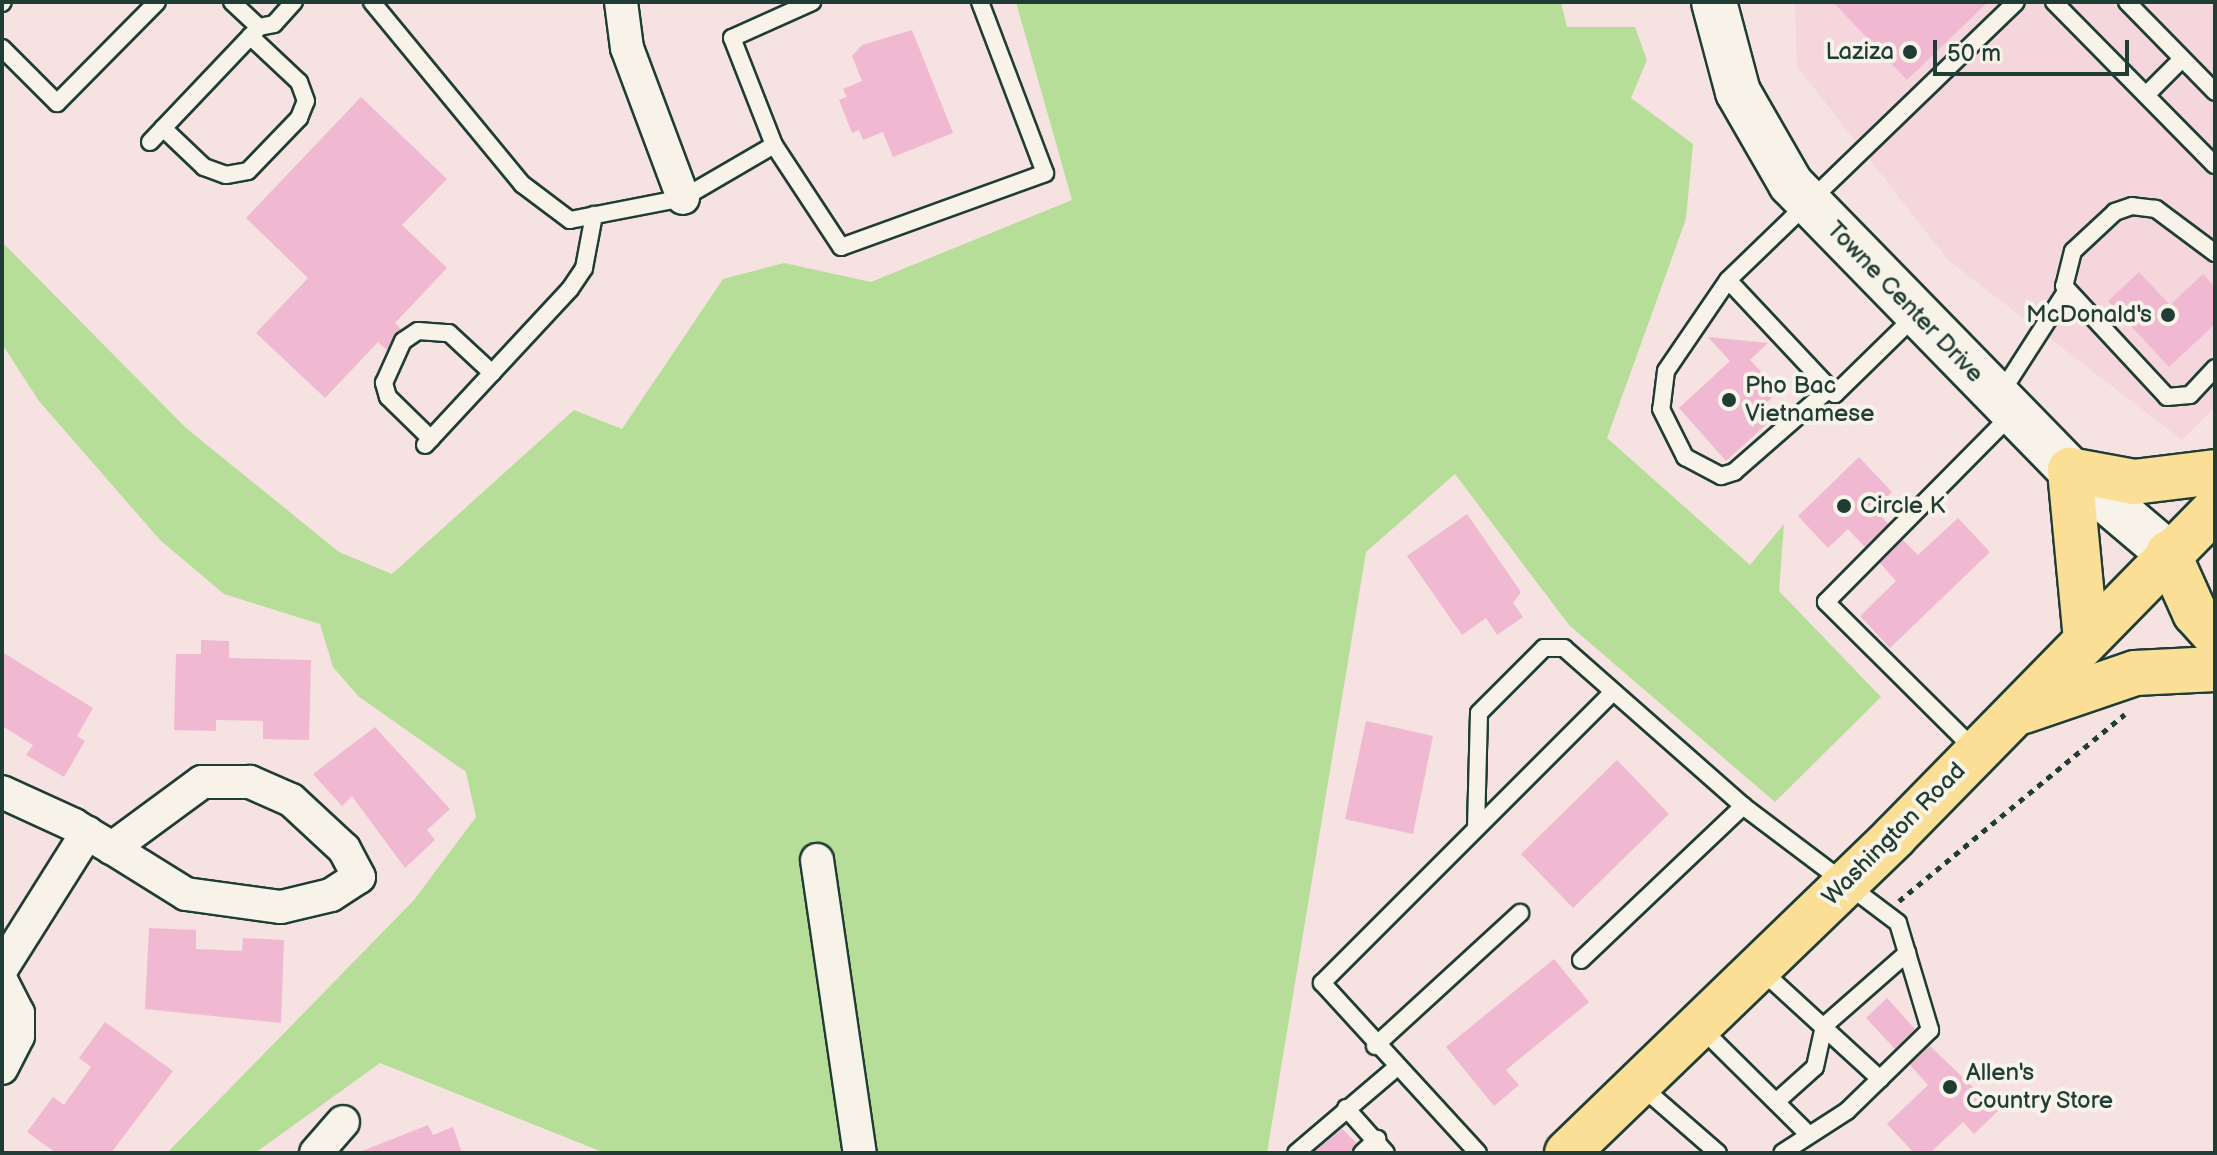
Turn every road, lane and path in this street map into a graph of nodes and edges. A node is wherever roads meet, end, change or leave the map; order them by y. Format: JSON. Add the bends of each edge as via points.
{"nodes":[{"id":1,"x":157,"y":2,"type":"edge"},
{"id":2,"x":232,"y":2,"type":"edge"},
{"id":3,"x":294,"y":2,"type":"edge"},
{"id":4,"x":372,"y":2,"type":"edge"},
{"id":5,"x":621,"y":2,"type":"edge"},
{"id":6,"x":812,"y":2,"type":"edge"},
{"id":7,"x":980,"y":2,"type":"edge"},
{"id":8,"x":1714,"y":2,"type":"edge"},
{"id":9,"x":2016,"y":2,"type":"edge"},
{"id":10,"x":2054,"y":2,"type":"edge"},
{"id":11,"x":2127,"y":2,"type":"edge"},
{"id":12,"x":254,"y":32,"type":"junction"},
{"id":13,"x":2,"y":48,"type":"edge"},
{"id":14,"x":2182,"y":59,"type":"junction"},
{"id":15,"x":2215,"y":92,"type":"edge"},
{"id":16,"x":2146,"y":95,"type":"junction"},
{"id":17,"x":163,"y":128,"type":"junction"},
{"id":18,"x":150,"y":142,"type":"dead end"},
{"id":19,"x":774,"y":145,"type":"junction"},
{"id":20,"x":2215,"y":165,"type":"edge"},
{"id":21,"x":683,"y":198,"type":"junction"},
{"id":22,"x":1806,"y":200,"type":"junction"},
{"id":23,"x":594,"y":215,"type":"junction"},
{"id":24,"x":2215,"y":253,"type":"edge"},
{"id":25,"x":1728,"y":280,"type":"junction"},
{"id":26,"x":2065,"y":293,"type":"junction"},
{"id":27,"x":1917,"y":314,"type":"junction"},
{"id":28,"x":2215,"y":368,"type":"edge"},
{"id":29,"x":492,"y":373,"type":"junction"},
{"id":30,"x":1835,"y":394,"type":"junction"},
{"id":31,"x":2006,"y":405,"type":"junction"},
{"id":32,"x":2070,"y":470,"type":"junction"},
{"id":33,"x":2215,"y":472,"type":"edge"},
{"id":34,"x":2215,"y":509,"type":"edge"},
{"id":35,"x":2168,"y":553,"type":"junction"},
{"id":36,"x":2215,"y":587,"type":"edge"},
{"id":37,"x":2215,"y":635,"type":"edge"},
{"id":38,"x":2086,"y":640,"type":"junction"},
{"id":39,"x":2215,"y":669,"type":"edge"},
{"id":40,"x":1611,"y":694,"type":"junction"},
{"id":41,"x":2129,"y":710,"type":"dead end"},
{"id":42,"x":2014,"y":714,"type":"junction"},
{"id":43,"x":1977,"y":752,"type":"junction"},
{"id":44,"x":2,"y":792,"type":"edge"},
{"id":45,"x":1743,"y":806,"type":"junction"},
{"id":46,"x":1476,"y":828,"type":"junction"},
{"id":47,"x":100,"y":841,"type":"junction"},
{"id":48,"x":817,"y":860,"type":"dead end"},
{"id":49,"x":1843,"y":886,"type":"junction"},
{"id":50,"x":1520,"y":913,"type":"dead end"},
{"id":51,"x":1884,"y":914,"type":"junction"},
{"id":52,"x":1907,"y":953,"type":"junction"},
{"id":53,"x":1581,"y":960,"type":"dead end"},
{"id":54,"x":2,"y":968,"type":"edge"},
{"id":55,"x":1759,"y":968,"type":"junction"},
{"id":56,"x":2,"y":982,"type":"edge"},
{"id":57,"x":1699,"y":1026,"type":"junction"},
{"id":58,"x":1824,"y":1026,"type":"junction"},
{"id":59,"x":1375,"y":1046,"type":"junction"},
{"id":60,"x":2,"y":1068,"type":"edge"},
{"id":61,"x":1396,"y":1068,"type":"junction"},
{"id":62,"x":1880,"y":1079,"type":"junction"},
{"id":63,"x":1639,"y":1084,"type":"junction"},
{"id":64,"x":1776,"y":1102,"type":"junction"},
{"id":65,"x":1346,"y":1108,"type":"junction"},
{"id":66,"x":343,"y":1122,"type":"dead end"},
{"id":67,"x":1807,"y":1133,"type":"junction"},
{"id":68,"x":1386,"y":1149,"type":"edge"},
{"id":69,"x":316,"y":1153,"type":"edge"},
{"id":70,"x":860,"y":1153,"type":"edge"},
{"id":71,"x":1296,"y":1153,"type":"edge"},
{"id":72,"x":1362,"y":1153,"type":"edge"},
{"id":73,"x":1478,"y":1153,"type":"edge"},
{"id":74,"x":1567,"y":1153,"type":"edge"},
{"id":75,"x":1718,"y":1153,"type":"edge"},
{"id":76,"x":1782,"y":1153,"type":"edge"}],
"edges":[{"from":1,"to":13,"type":"lane","via":[[57,103]]},
{"from":2,"to":12,"type":"lane"},
{"from":3,"to":12,"type":"lane","via":[[274,24]]},
{"from":4,"to":23,"type":"lane","via":[[522,184],[570,220]]},
{"from":5,"to":21,"type":"street","via":[[627,48]]},
{"from":6,"to":19,"type":"lane","via":[[732,38]]},
{"from":7,"to":19,"type":"lane","via":[[1045,173],[841,247]]},
{"from":8,"to":22,"type":"main road","name":"Towne Center Drive","via":[[1738,92]]},
{"from":9,"to":22,"type":"lane"},
{"from":10,"to":16,"type":"lane"},
{"from":11,"to":14,"type":"lane"},
{"from":12,"to":17,"type":"lane"},
{"from":12,"to":17,"type":"lane","via":[[299,82],[306,101],[299,118],[248,171],[226,175],[204,167]]},
{"from":14,"to":15,"type":"lane"},
{"from":14,"to":16,"type":"lane"},
{"from":16,"to":20,"type":"lane"},
{"from":17,"to":18,"type":"lane"},
{"from":19,"to":21,"type":"lane"},
{"from":21,"to":23,"type":"lane"},
{"from":22,"to":25,"type":"lane"},
{"from":22,"to":27,"type":"main road","name":"Towne Center Drive"},
{"from":23,"to":29,"type":"lane","via":[[584,268]]},
{"from":24,"to":26,"type":"lane","via":[[2156,209],[2132,206],[2115,212],[2073,251]]},
{"from":25,"to":30,"type":"lane"},
{"from":25,"to":30,"type":"lane","via":[[1666,371],[1661,409],[1685,457],[1721,476],[1734,472],[1828,390]]},
{"from":26,"to":28,"type":"lane","via":[[2167,397],[2190,395]]},
{"from":26,"to":31,"type":"lane"},
{"from":27,"to":30,"type":"lane"},
{"from":27,"to":31,"type":"main road","name":"Towne Center Drive"},
{"from":29,"to":29,"type":"lane","via":[[428,442],[388,397],[384,383],[403,341],[418,331],[449,333]]},
{"from":31,"to":32,"type":"main road","name":"Towne Center Drive"},
{"from":31,"to":43,"type":"lane","via":[[1826,602]]},
{"from":32,"to":33,"type":"main road","via":[[2134,482]]},
{"from":32,"to":35,"type":"main road","name":"Towne Center Drive"},
{"from":32,"to":38,"type":"main road"},
{"from":34,"to":35,"type":"main road","name":"Washington Road"},
{"from":35,"to":36,"type":"main road"},
{"from":35,"to":37,"type":"main road","via":[[2195,613]]},
{"from":35,"to":38,"type":"main road","name":"Washington Road"},
{"from":38,"to":42,"type":"main road","name":"Washington Road"},
{"from":39,"to":42,"type":"main road","via":[[2135,673]]},
{"from":40,"to":45,"type":"lane"},
{"from":40,"to":46,"type":"lane"},
{"from":40,"to":46,"type":"lane","via":[[1564,648],[1544,648],[1479,713]]},
{"from":41,"to":51,"type":"path"},
{"from":42,"to":43,"type":"main road","name":"Washington Road"},
{"from":43,"to":49,"type":"main road","name":"Washington Road"},
{"from":44,"to":47,"type":"street"},
{"from":45,"to":49,"type":"lane"},
{"from":45,"to":53,"type":"lane"},
{"from":46,"to":59,"type":"lane","via":[[1328,971],[1328,996]]},
{"from":47,"to":47,"type":"street","via":[[186,894],[281,907],[331,895],[359,877],[344,849],[291,800],[250,782],[202,782]]},
{"from":47,"to":54,"type":"street"},
{"from":48,"to":70,"type":"street"},
{"from":49,"to":51,"type":"lane"},
{"from":49,"to":55,"type":"main road","name":"Washington Road"},
{"from":50,"to":59,"type":"lane"},
{"from":51,"to":52,"type":"lane","via":[[1898,923]]},
{"from":52,"to":58,"type":"lane"},
{"from":52,"to":62,"type":"lane","via":[[1930,1030]]},
{"from":55,"to":57,"type":"main road","name":"Washington Road"},
{"from":55,"to":58,"type":"lane"},
{"from":56,"to":60,"type":"street","via":[[18,1013],[18,1036]]},
{"from":57,"to":63,"type":"main road","name":"Washington Road"},
{"from":57,"to":64,"type":"lane"},
{"from":58,"to":62,"type":"lane"},
{"from":58,"to":64,"type":"lane","via":[[1815,1067]]},
{"from":59,"to":61,"type":"lane"},
{"from":61,"to":65,"type":"lane"},
{"from":61,"to":73,"type":"lane"},
{"from":62,"to":67,"type":"lane","via":[[1847,1111]]},
{"from":63,"to":74,"type":"main road","name":"Washington Road"},
{"from":63,"to":75,"type":"lane"},
{"from":64,"to":67,"type":"lane"},
{"from":65,"to":68,"type":"lane"},
{"from":65,"to":71,"type":"lane"},
{"from":66,"to":69,"type":"street"},
{"from":67,"to":76,"type":"lane"},
{"from":68,"to":72,"type":"lane"}]}
